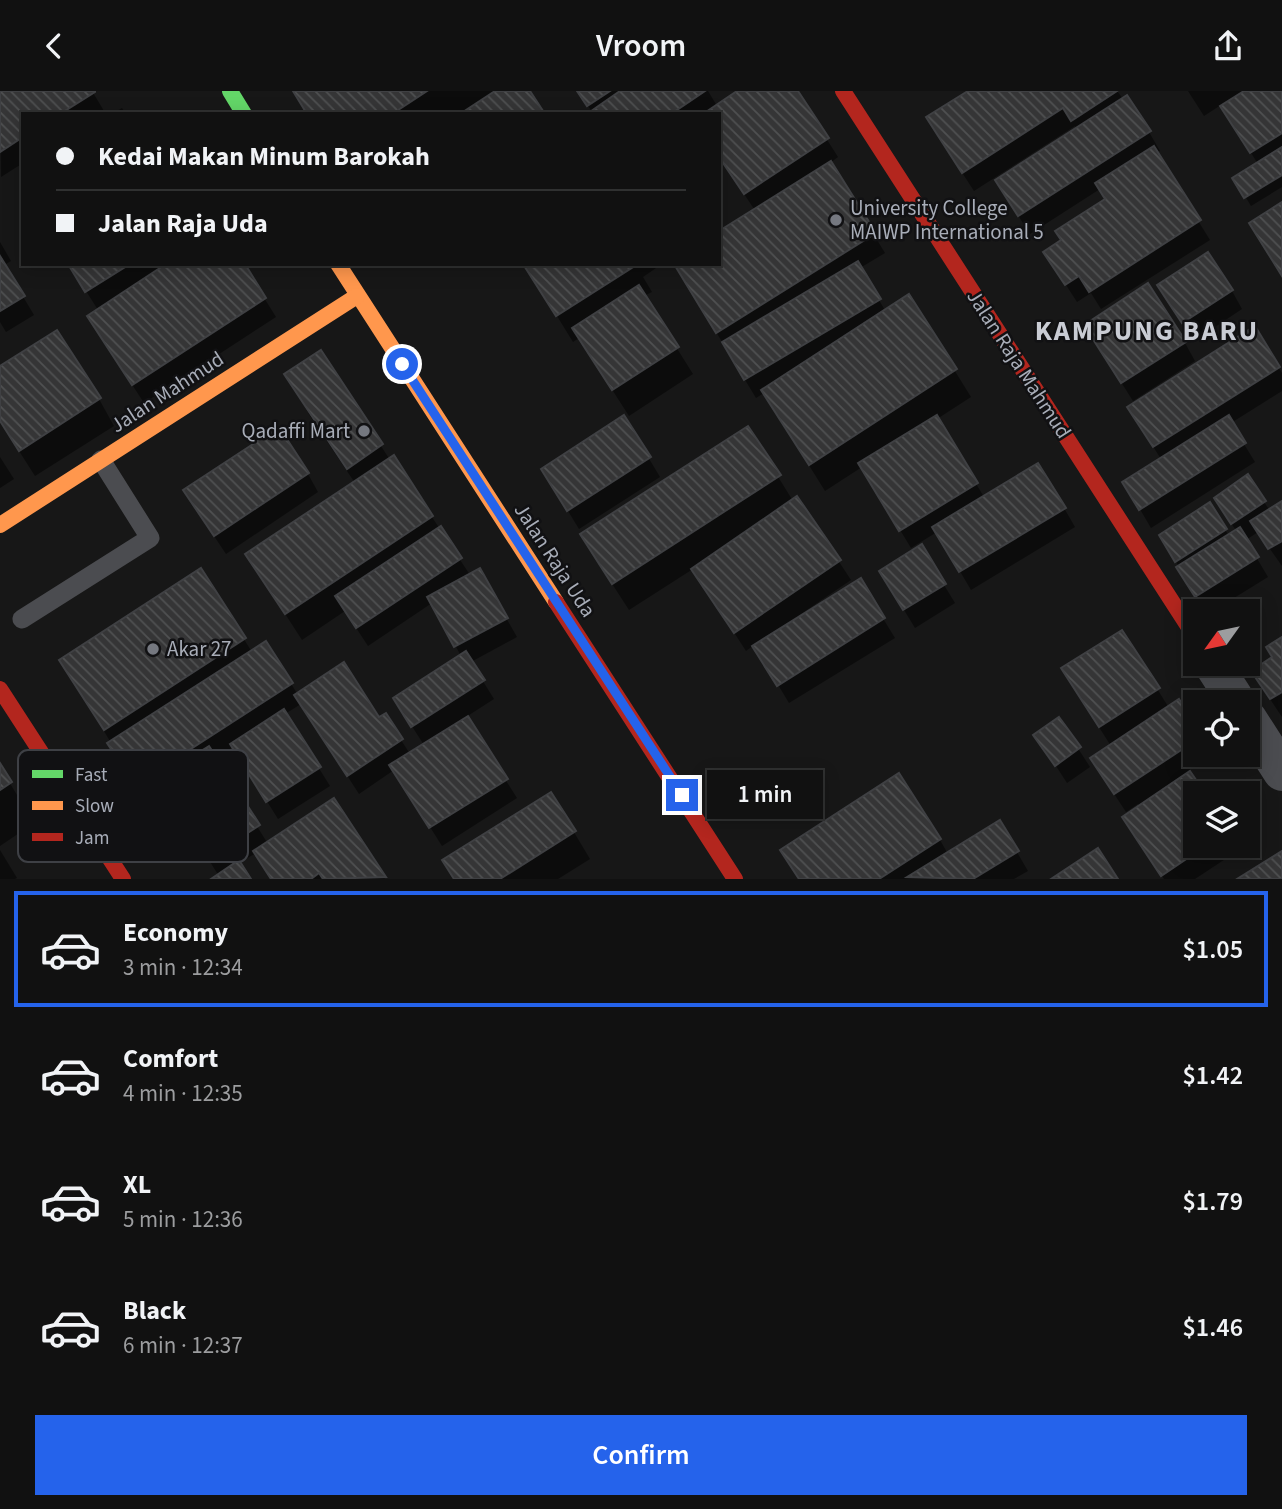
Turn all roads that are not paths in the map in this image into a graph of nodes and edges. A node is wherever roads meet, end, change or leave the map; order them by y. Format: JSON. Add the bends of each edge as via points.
{"nodes":[{"id":1,"x":230,"y":91,"type":"edge"},
{"id":2,"x":843,"y":91,"type":"edge"},
{"id":3,"x":243,"y":112,"type":"edge"},
{"id":4,"x":339,"y":266,"type":"edge"},
{"id":5,"x":357,"y":296,"type":"junction"},
{"id":6,"x":101,"y":460,"type":"junction"},
{"id":7,"x":0,"y":525,"type":"edge"},
{"id":8,"x":1183,"y":618,"type":"edge"},
{"id":9,"x":22,"y":619,"type":"dead end"},
{"id":10,"x":0,"y":689,"type":"edge"},
{"id":11,"x":1260,"y":738,"type":"edge"},
{"id":12,"x":39,"y":750,"type":"edge"},
{"id":13,"x":1282,"y":772,"type":"edge"},
{"id":14,"x":112,"y":862,"type":"edge"},
{"id":15,"x":123,"y":879,"type":"edge"},
{"id":16,"x":735,"y":879,"type":"edge"}],
"edges":[{"from":1,"to":3,"type":"street"},
{"from":2,"to":8,"type":"street","name":"Jalan Raja Mahmud"},
{"from":4,"to":5,"type":"street","name":"Jalan Raja Uda"},
{"from":5,"to":6,"type":"street","name":"Jalan Mahmud"},
{"from":5,"to":16,"type":"street","name":"Jalan Raja Uda"},
{"from":6,"to":7,"type":"street","name":"Jalan Mahmud"},
{"from":6,"to":9,"type":"lane","via":[[150,538]]},
{"from":10,"to":12,"type":"street"},
{"from":11,"to":13,"type":"street"},
{"from":14,"to":15,"type":"street"}]}
